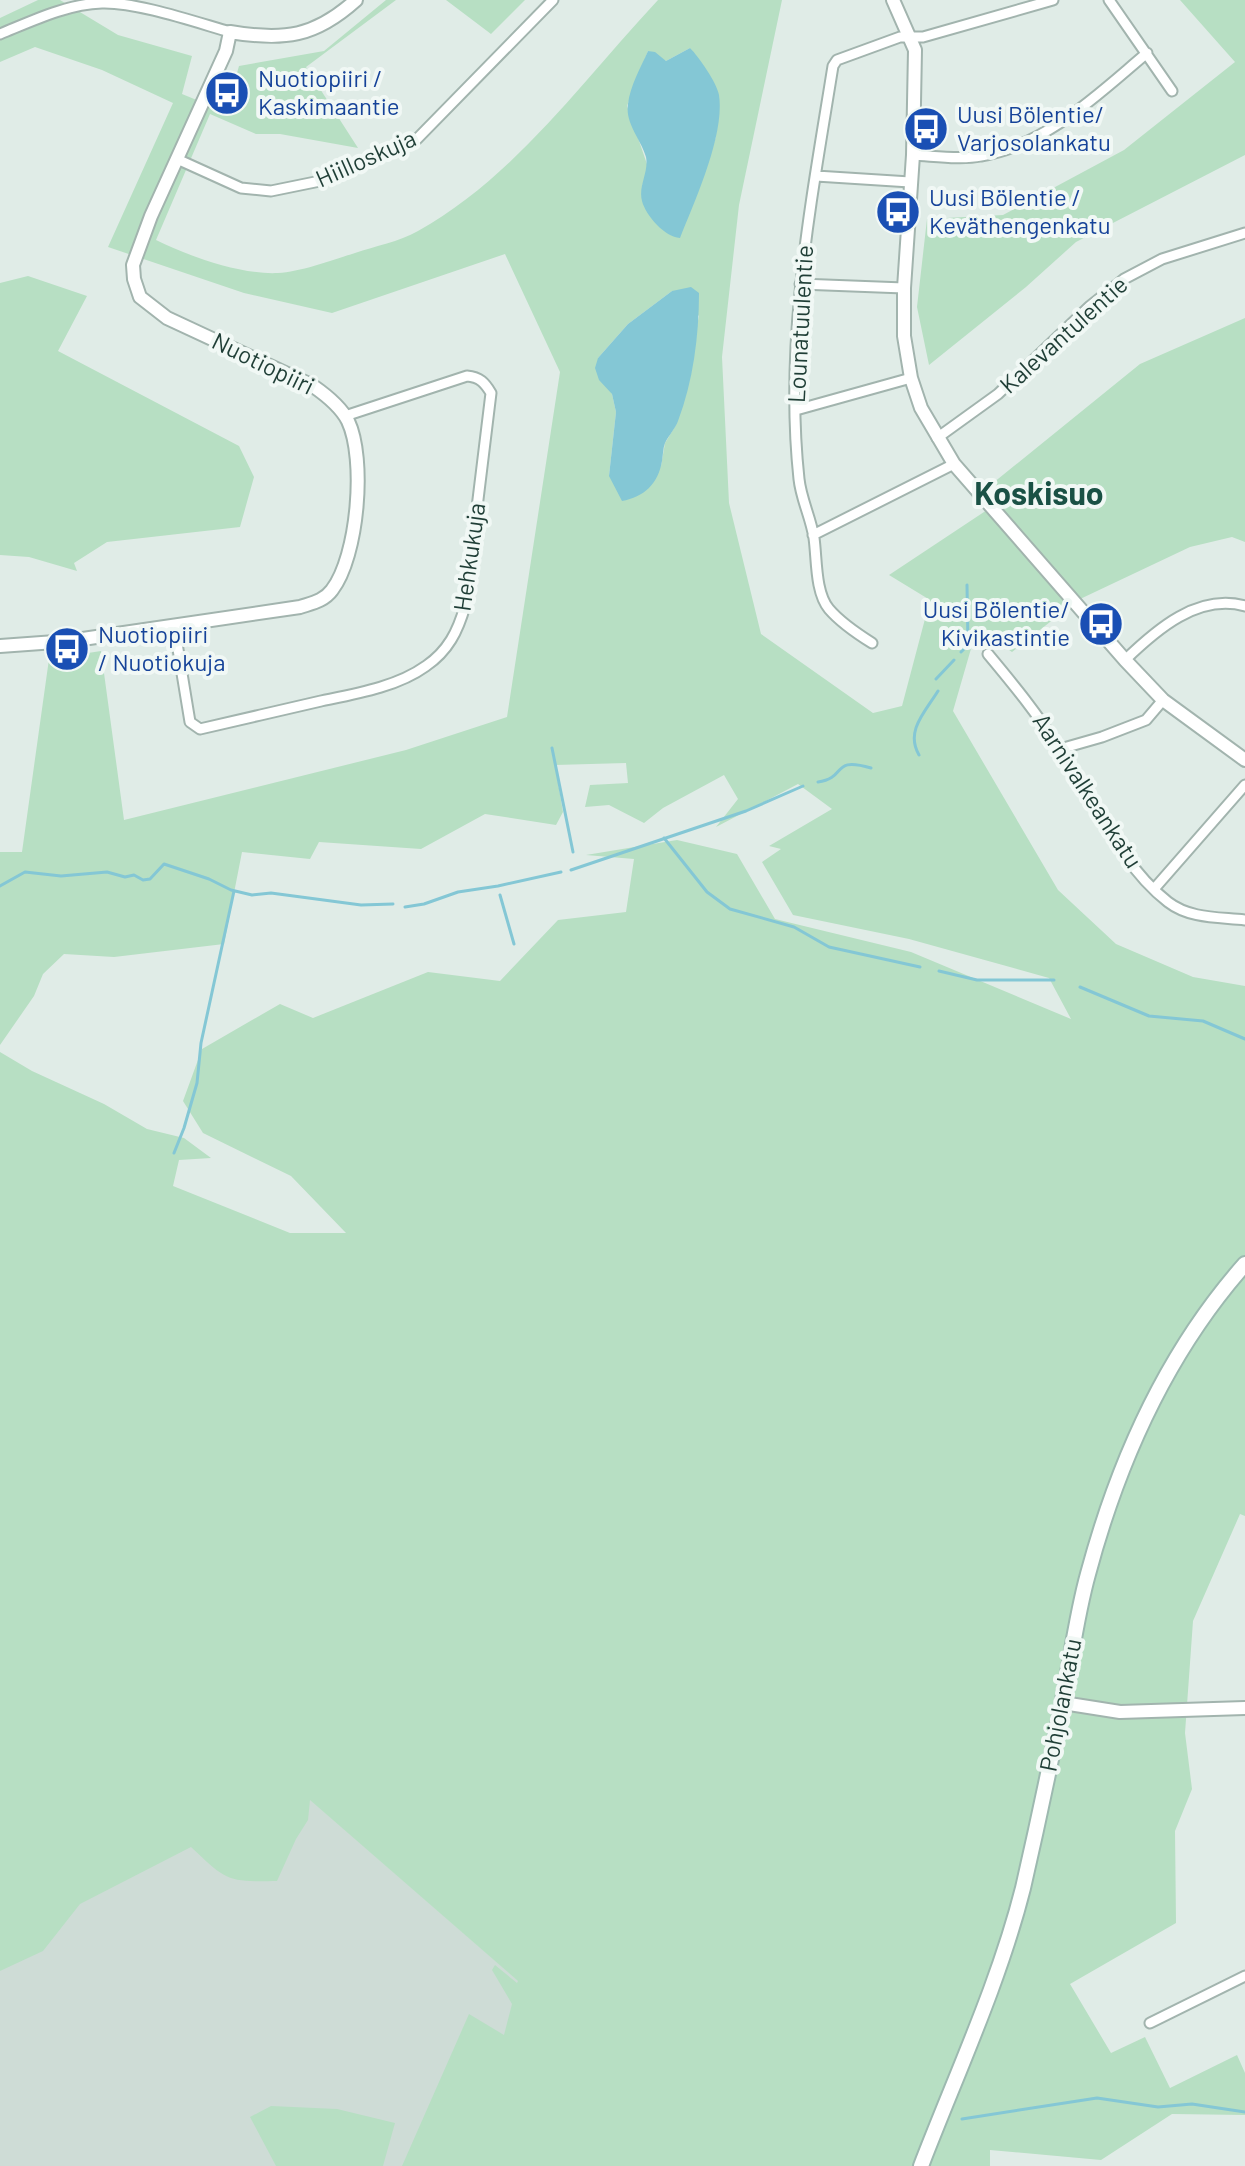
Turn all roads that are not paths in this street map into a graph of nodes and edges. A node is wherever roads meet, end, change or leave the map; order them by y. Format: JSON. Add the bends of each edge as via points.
{"nodes":[{"id":1,"x":356,"y":0,"type":"edge"},
{"id":2,"x":553,"y":0,"type":"edge"},
{"id":3,"x":893,"y":0,"type":"edge"},
{"id":4,"x":1053,"y":0,"type":"edge"},
{"id":5,"x":1109,"y":0,"type":"edge"},
{"id":6,"x":97,"y":2,"type":"edge"},
{"id":7,"x":230,"y":32,"type":"junction"},
{"id":8,"x":0,"y":34,"type":"edge"},
{"id":9,"x":911,"y":37,"type":"junction"},
{"id":10,"x":1147,"y":53,"type":"junction"},
{"id":11,"x":1172,"y":91,"type":"dead end"},
{"id":12,"x":913,"y":155,"type":"junction"},
{"id":13,"x":177,"y":159,"type":"junction"},
{"id":14,"x":816,"y":176,"type":"junction"},
{"id":15,"x":910,"y":182,"type":"junction"},
{"id":16,"x":1245,"y":233,"type":"edge"},
{"id":17,"x":800,"y":284,"type":"junction"},
{"id":18,"x":904,"y":288,"type":"junction"},
{"id":19,"x":911,"y":378,"type":"junction"},
{"id":20,"x":796,"y":410,"type":"junction"},
{"id":21,"x":345,"y":416,"type":"junction"},
{"id":22,"x":937,"y":438,"type":"junction"},
{"id":23,"x":954,"y":464,"type":"junction"},
{"id":24,"x":813,"y":535,"type":"junction"},
{"id":25,"x":1245,"y":606,"type":"edge"},
{"id":26,"x":174,"y":625,"type":"junction"},
{"id":27,"x":872,"y":643,"type":"dead end"},
{"id":28,"x":0,"y":646,"type":"edge"},
{"id":29,"x":988,"y":654,"type":"dead end"},
{"id":30,"x":1125,"y":660,"type":"junction"},
{"id":31,"x":1163,"y":700,"type":"junction"},
{"id":32,"x":1060,"y":749,"type":"junction"},
{"id":33,"x":1245,"y":760,"type":"edge"},
{"id":34,"x":1245,"y":785,"type":"edge"},
{"id":35,"x":1154,"y":889,"type":"junction"},
{"id":36,"x":1245,"y":920,"type":"edge"},
{"id":37,"x":1245,"y":1264,"type":"edge"},
{"id":38,"x":1063,"y":1703,"type":"junction"},
{"id":39,"x":1245,"y":1708,"type":"edge"},
{"id":40,"x":1245,"y":1976,"type":"edge"},
{"id":41,"x":1150,"y":2023,"type":"dead end"},
{"id":42,"x":921,"y":2166,"type":"edge"}],
"edges":[{"from":1,"to":7,"type":"street","via":[[325,25],[302,33],[258,37]]},
{"from":2,"to":13,"type":"street","name":"Hiilloskuja","via":[[414,142],[320,181],[271,191],[241,188]]},
{"from":3,"to":9,"type":"street"},
{"from":4,"to":9,"type":"street"},
{"from":5,"to":10,"type":"street"},
{"from":6,"to":7,"type":"street"},
{"from":6,"to":8,"type":"street"},
{"from":7,"to":13,"type":"street","name":"Nuotiopiiri"},
{"from":9,"to":12,"type":"street","via":[[916,71]]},
{"from":9,"to":14,"type":"street","name":"Lounatuulentie","via":[[837,60]]},
{"from":10,"to":11,"type":"street"},
{"from":10,"to":12,"type":"street","via":[[1075,113],[1032,140],[980,157]]},
{"from":12,"to":15,"type":"street"},
{"from":13,"to":21,"type":"street","name":"Nuotiopiiri","via":[[137,252],[134,279],[140,297],[167,318],[313,386]]},
{"from":14,"to":15,"type":"street"},
{"from":14,"to":17,"type":"street","name":"Lounatuulentie"},
{"from":15,"to":18,"type":"street"},
{"from":16,"to":22,"type":"street","name":"Kalevantulentie","via":[[1162,259],[1124,279],[998,394]]},
{"from":17,"to":18,"type":"street"},
{"from":17,"to":20,"type":"street","name":"Lounatuulentie"},
{"from":18,"to":19,"type":"street"},
{"from":19,"to":20,"type":"street"},
{"from":19,"to":22,"type":"street"},
{"from":20,"to":24,"type":"street","name":"Lounatuulentie","via":[[799,481]]},
{"from":21,"to":26,"type":"street","name":"Nuotiopiiri","via":[[357,451],[358,483],[349,554],[331,591],[300,607]]},
{"from":21,"to":26,"type":"street","name":"Hehkukuja","via":[[467,376],[485,383],[491,393],[465,606],[458,632],[445,649],[426,666],[391,682],[200,729],[190,722]]},
{"from":22,"to":23,"type":"street"},
{"from":23,"to":24,"type":"street"},
{"from":23,"to":30,"type":"street"},
{"from":24,"to":27,"type":"street","name":"Lounatuulentie","via":[[827,607]]},
{"from":25,"to":30,"type":"street","via":[[1205,605],[1176,618]]},
{"from":26,"to":28,"type":"street","name":"Nuotiopiiri","via":[[37,646]]},
{"from":29,"to":32,"type":"street","name":"Aarnivalkeankatu"},
{"from":30,"to":31,"type":"street"},
{"from":31,"to":32,"type":"street","via":[[1146,720]]},
{"from":31,"to":33,"type":"street"},
{"from":32,"to":35,"type":"street","name":"Aarnivalkeankatu","via":[[1098,815]]},
{"from":34,"to":35,"type":"street"},
{"from":35,"to":36,"type":"street","name":"Aarnivalkeankatu","via":[[1192,915]]},
{"from":37,"to":38,"type":"main road","name":"Pohjolankatu","via":[[1165,1378],[1126,1457],[1087,1577]]},
{"from":38,"to":39,"type":"street","via":[[1120,1712]]},
{"from":38,"to":42,"type":"main road","name":"Pohjolankatu","via":[[1018,1903],[996,1975]]},
{"from":40,"to":41,"type":"street"}]}
